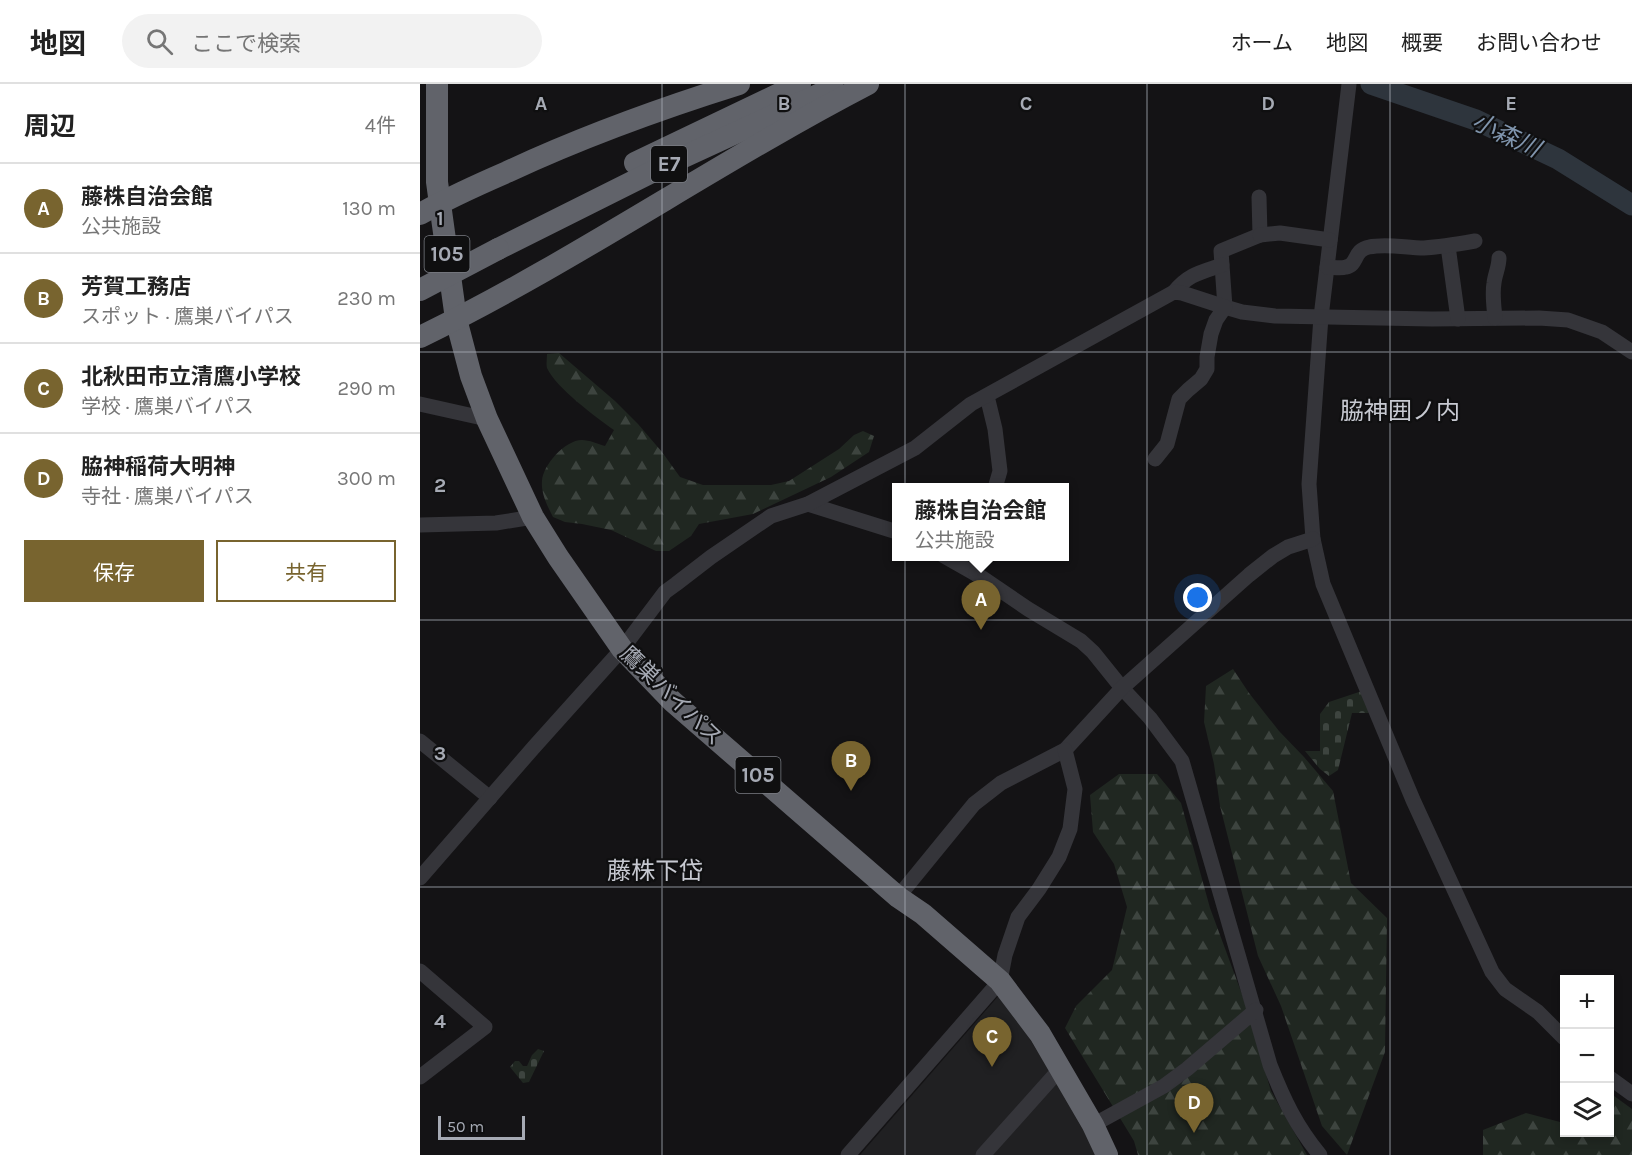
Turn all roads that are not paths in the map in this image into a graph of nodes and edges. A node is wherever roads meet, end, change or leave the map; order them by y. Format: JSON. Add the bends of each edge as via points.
{"nodes":[{"id":1,"x":437,"y":84,"type":"edge"},
{"id":2,"x":739,"y":84,"type":"edge"},
{"id":3,"x":800,"y":84,"type":"edge"},
{"id":4,"x":843,"y":84,"type":"edge"},
{"id":5,"x":868,"y":84,"type":"edge"},
{"id":6,"x":1349,"y":84,"type":"edge"},
{"id":7,"x":1259,"y":197,"type":"dead end"},
{"id":8,"x":440,"y":202,"type":"junction"},
{"id":9,"x":420,"y":214,"type":"edge"},
{"id":10,"x":1260,"y":235,"type":"junction"},
{"id":11,"x":1330,"y":240,"type":"junction"},
{"id":12,"x":1475,"y":241,"type":"dead end"},
{"id":13,"x":495,"y":242,"type":"junction"},
{"id":14,"x":1448,"y":246,"type":"junction"},
{"id":15,"x":1499,"y":258,"type":"dead end"},
{"id":16,"x":1222,"y":265,"type":"junction"},
{"id":17,"x":1327,"y":267,"type":"junction"},
{"id":18,"x":420,"y":272,"type":"edge"},
{"id":19,"x":420,"y":290,"type":"edge"},
{"id":20,"x":1174,"y":292,"type":"junction"},
{"id":21,"x":1225,"y":307,"type":"junction"},
{"id":22,"x":1321,"y":317,"type":"junction"},
{"id":23,"x":1495,"y":318,"type":"junction"},
{"id":24,"x":456,"y":319,"type":"junction"},
{"id":25,"x":1458,"y":319,"type":"junction"},
{"id":26,"x":420,"y":337,"type":"edge"},
{"id":27,"x":1632,"y":352,"type":"edge"},
{"id":28,"x":987,"y":396,"type":"junction"},
{"id":29,"x":420,"y":404,"type":"edge"},
{"id":30,"x":487,"y":419,"type":"junction"},
{"id":31,"x":1155,"y":459,"type":"dead end"},
{"id":32,"x":996,"y":483,"type":"edge"},
{"id":33,"x":808,"y":504,"type":"junction"},
{"id":34,"x":533,"y":518,"type":"junction"},
{"id":35,"x":420,"y":525,"type":"edge"},
{"id":36,"x":892,"y":530,"type":"edge"},
{"id":37,"x":1313,"y":539,"type":"junction"},
{"id":38,"x":953,"y":561,"type":"edge"},
{"id":39,"x":977,"y":561,"type":"edge"},
{"id":40,"x":976,"y":574,"type":"junction"},
{"id":41,"x":622,"y":649,"type":"junction"},
{"id":42,"x":1122,"y":688,"type":"junction"},
{"id":43,"x":420,"y":741,"type":"edge"},
{"id":44,"x":1065,"y":750,"type":"junction"},
{"id":45,"x":490,"y":798,"type":"junction"},
{"id":46,"x":420,"y":878,"type":"edge"},
{"id":47,"x":898,"y":897,"type":"junction"},
{"id":48,"x":420,"y":971,"type":"edge"},
{"id":49,"x":1000,"y":981,"type":"junction"},
{"id":50,"x":1256,"y":1010,"type":"junction"},
{"id":51,"x":1560,"y":1034,"type":"edge"},
{"id":52,"x":1060,"y":1069,"type":"junction"},
{"id":53,"x":420,"y":1077,"type":"edge"},
{"id":54,"x":1614,"y":1081,"type":"edge"},
{"id":55,"x":1632,"y":1094,"type":"edge"},
{"id":56,"x":1093,"y":1125,"type":"junction"},
{"id":57,"x":848,"y":1155,"type":"edge"},
{"id":58,"x":983,"y":1155,"type":"edge"},
{"id":59,"x":1107,"y":1155,"type":"edge"},
{"id":60,"x":1320,"y":1155,"type":"edge"}],
"edges":[{"from":1,"to":8,"type":"highway","name":"鷹巣バイパス","number":"105"},
{"from":2,"to":8,"type":"highway","via":[[611,127]]},
{"from":3,"to":13,"type":"highway","number":"E7","via":[[670,146]]},
{"from":4,"to":13,"type":"highway","number":"E7"},
{"from":5,"to":24,"type":"highway"},
{"from":6,"to":11,"type":"street"},
{"from":7,"to":10,"type":"street"},
{"from":8,"to":9,"type":"highway"},
{"from":8,"to":24,"type":"highway","name":"鷹巣バイパス","number":"105"},
{"from":10,"to":11,"type":"street","via":[[1280,233]]},
{"from":10,"to":16,"type":"street","via":[[1221,251]]},
{"from":11,"to":17,"type":"street"},
{"from":12,"to":14,"type":"street"},
{"from":13,"to":18,"type":"highway","number":"E7"},
{"from":13,"to":19,"type":"highway","number":"E7","bridge":true},
{"from":14,"to":17,"type":"street","via":[[1366,248],[1347,267]]},
{"from":14,"to":25,"type":"street"},
{"from":15,"to":23,"type":"street","via":[[1493,286]]},
{"from":16,"to":20,"type":"street","via":[[1182,281]]},
{"from":16,"to":21,"type":"street"},
{"from":17,"to":22,"type":"street"},
{"from":20,"to":21,"type":"street"},
{"from":20,"to":28,"type":"street"},
{"from":21,"to":22,"type":"street","via":[[1253,314]]},
{"from":21,"to":31,"type":"street","via":[[1211,334],[1207,369],[1179,399],[1167,444]]},
{"from":22,"to":25,"type":"street"},
{"from":22,"to":37,"type":"street","via":[[1309,484]]},
{"from":23,"to":25,"type":"street"},
{"from":23,"to":27,"type":"street","via":[[1568,320],[1602,332]]},
{"from":24,"to":26,"type":"highway"},
{"from":24,"to":30,"type":"highway","name":"鷹巣バイパス","number":"105"},
{"from":28,"to":32,"type":"street","via":[[1000,471]]},
{"from":28,"to":33,"type":"street","via":[[915,448]]},
{"from":29,"to":30,"type":"street"},
{"from":30,"to":34,"type":"highway","name":"鷹巣バイパス","number":"105"},
{"from":33,"to":36,"type":"street"},
{"from":33,"to":41,"type":"street","via":[[771,516],[665,592]]},
{"from":34,"to":35,"type":"street"},
{"from":34,"to":41,"type":"highway","name":"鷹巣バイパス","number":"105"},
{"from":37,"to":42,"type":"street","via":[[1288,547],[1257,569]]},
{"from":37,"to":51,"type":"street","via":[[1323,584],[1413,800],[1492,972],[1505,989],[1538,1012]]},
{"from":38,"to":40,"type":"street"},
{"from":39,"to":40,"type":"street"},
{"from":40,"to":42,"type":"street","via":[[1081,641]]},
{"from":41,"to":45,"type":"street"},
{"from":41,"to":47,"type":"highway","name":"鷹巣バイパス","number":"105","via":[[672,701]]},
{"from":42,"to":44,"type":"street"},
{"from":42,"to":50,"type":"street","via":[[1182,762]]},
{"from":43,"to":45,"type":"street"},
{"from":44,"to":47,"type":"street","via":[[1001,783],[974,804]]},
{"from":44,"to":49,"type":"street","via":[[1076,789],[1070,829],[1059,857],[1018,917]]},
{"from":45,"to":46,"type":"street"},
{"from":47,"to":49,"type":"highway","name":"鷹巣バイパス","number":"105"},
{"from":48,"to":53,"type":"street","via":[[485,1027]]},
{"from":49,"to":52,"type":"highway","name":"鷹巣バイパス","number":"105","via":[[1040,1034]]},
{"from":49,"to":57,"type":"street"},
{"from":50,"to":56,"type":"street","via":[[1164,1086]]},
{"from":50,"to":60,"type":"street","via":[[1270,1065],[1287,1106]]},
{"from":52,"to":56,"type":"highway","name":"鷹巣バイパス","number":"105"},
{"from":52,"to":58,"type":"street"},
{"from":54,"to":55,"type":"street"},
{"from":56,"to":59,"type":"highway","name":"鷹巣バイパス","number":"105"}]}
